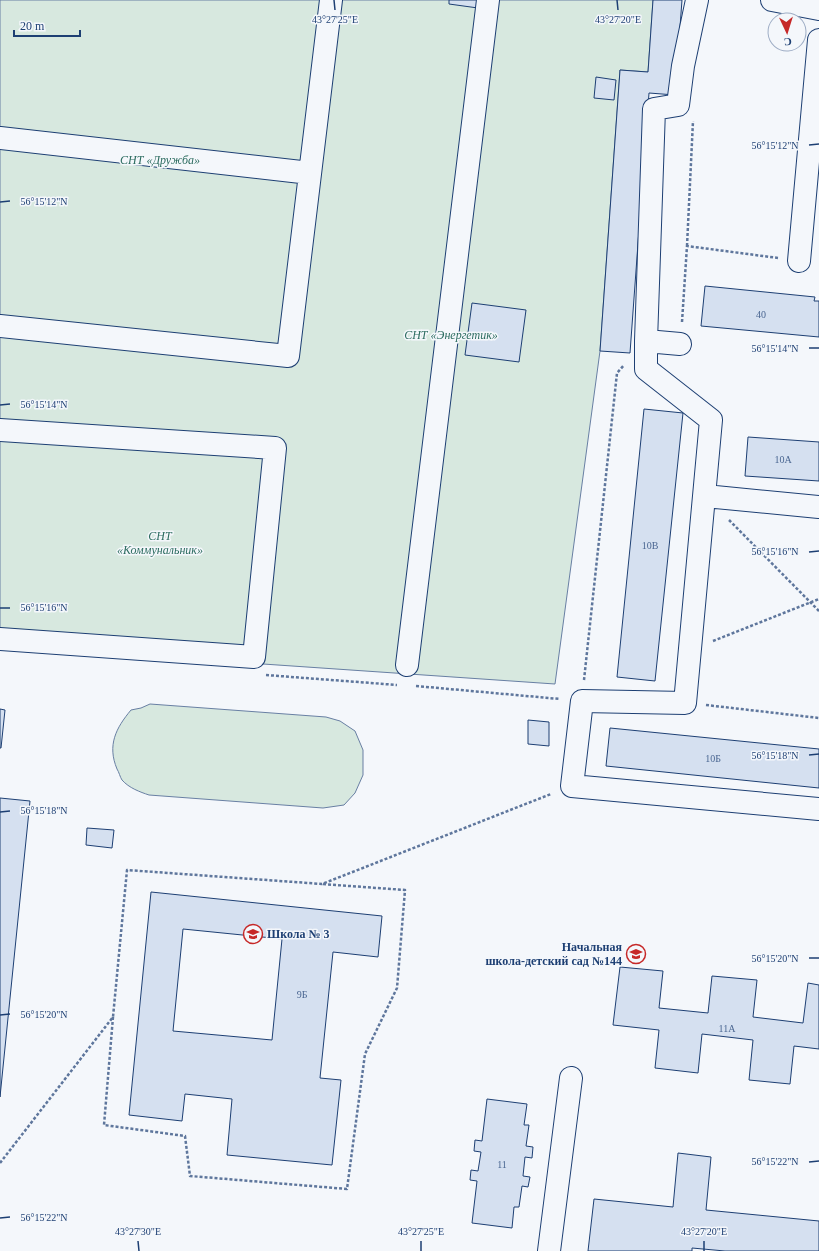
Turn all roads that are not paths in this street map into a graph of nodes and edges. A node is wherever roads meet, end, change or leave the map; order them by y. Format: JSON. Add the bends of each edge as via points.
{"nodes":[{"id":1,"x":331,"y":0,"type":"edge"},
{"id":2,"x":488,"y":0,"type":"edge"},
{"id":3,"x":697,"y":0,"type":"edge"},
{"id":4,"x":772,"y":0,"type":"edge"},
{"id":5,"x":819,"y":9,"type":"edge"},
{"id":6,"x":819,"y":40,"type":"edge"},
{"id":7,"x":0,"y":138,"type":"edge"},
{"id":8,"x":310,"y":173,"type":"junction"},
{"id":9,"x":799,"y":261,"type":"road end"},
{"id":10,"x":0,"y":326,"type":"edge"},
{"id":11,"x":646,"y":341,"type":"junction"},
{"id":12,"x":680,"y":344,"type":"road end"},
{"id":13,"x":0,"y":430,"type":"edge"},
{"id":14,"x":705,"y":496,"type":"junction"},
{"id":15,"x":819,"y":506,"type":"edge"},
{"id":16,"x":0,"y":639,"type":"edge"},
{"id":17,"x":407,"y":665,"type":"dead end"},
{"id":18,"x":819,"y":809,"type":"edge"},
{"id":19,"x":571,"y":1078,"type":"dead end"},
{"id":20,"x":548,"y":1251,"type":"edge"}],
"edges":[{"from":1,"to":8,"type":"lane"},
{"from":2,"to":17,"type":"lane"},
{"from":3,"to":11,"type":"lane","via":[[683,66],[678,105],[654,109]]},
{"from":4,"to":5,"type":"lane"},
{"from":6,"to":9,"type":"lane"},
{"from":7,"to":8,"type":"lane"},
{"from":8,"to":10,"type":"lane","via":[[288,356]]},
{"from":11,"to":12,"type":"lane"},
{"from":11,"to":14,"type":"lane","via":[[646,369],[711,420]]},
{"from":13,"to":16,"type":"lane","via":[[275,448],[254,657]]},
{"from":14,"to":15,"type":"lane"},
{"from":14,"to":18,"type":"lane","via":[[686,703],[582,701],[572,786]]},
{"from":19,"to":20,"type":"lane"}]}
